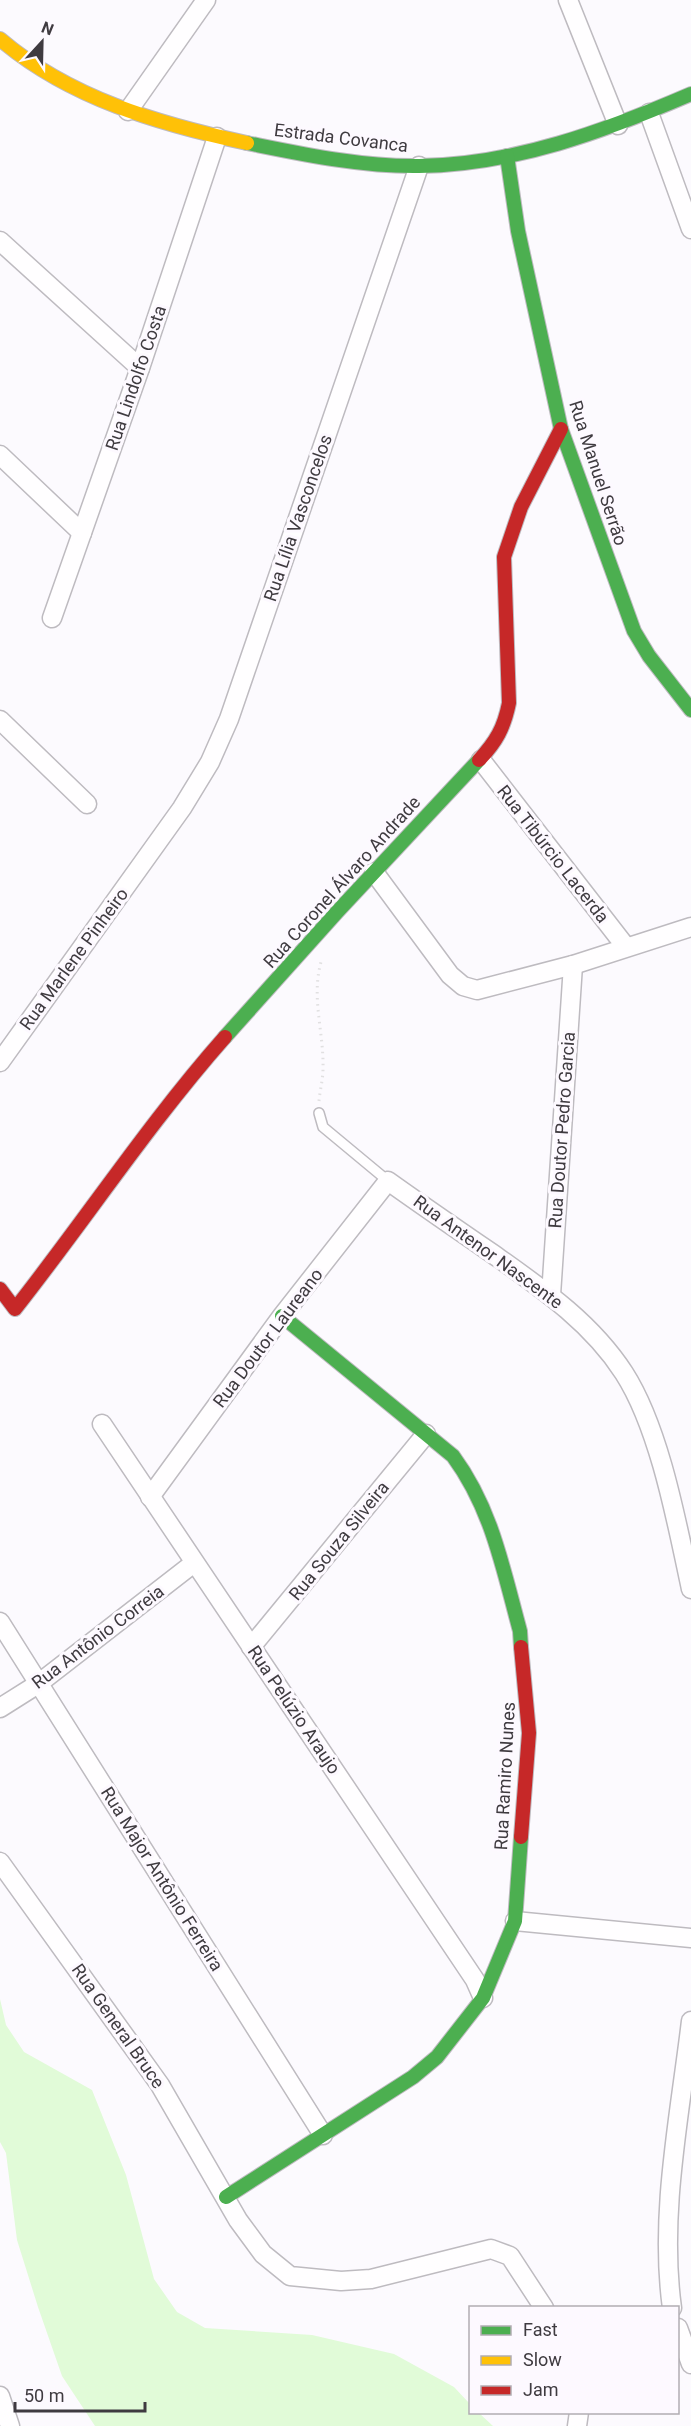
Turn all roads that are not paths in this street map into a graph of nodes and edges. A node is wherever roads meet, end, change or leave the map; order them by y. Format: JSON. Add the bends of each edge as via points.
{"nodes":[{"id":1,"x":206,"y":0,"type":"edge"},
{"id":2,"x":568,"y":0,"type":"edge"},
{"id":3,"x":2,"y":44,"type":"edge"},
{"id":4,"x":691,"y":94,"type":"edge"},
{"id":5,"x":128,"y":111,"type":"junction"},
{"id":6,"x":649,"y":113,"type":"junction"},
{"id":7,"x":618,"y":125,"type":"junction"},
{"id":8,"x":217,"y":137,"type":"junction"},
{"id":9,"x":507,"y":156,"type":"junction"},
{"id":10,"x":419,"y":166,"type":"junction"},
{"id":11,"x":685,"y":199,"type":"edge"},
{"id":12,"x":691,"y":229,"type":"edge"},
{"id":13,"x":0,"y":241,"type":"edge"},
{"id":14,"x":140,"y":368,"type":"junction"},
{"id":15,"x":561,"y":429,"type":"junction"},
{"id":16,"x":0,"y":455,"type":"edge"},
{"id":17,"x":82,"y":533,"type":"junction"},
{"id":18,"x":52,"y":618,"type":"dead end"},
{"id":19,"x":691,"y":710,"type":"edge"},
{"id":20,"x":2,"y":726,"type":"edge"},
{"id":21,"x":481,"y":760,"type":"junction"},
{"id":22,"x":87,"y":804,"type":"dead end"},
{"id":23,"x":148,"y":856,"type":"joint"},
{"id":24,"x":374,"y":872,"type":"junction"},
{"id":25,"x":691,"y":927,"type":"edge"},
{"id":26,"x":626,"y":947,"type":"junction"},
{"id":27,"x":573,"y":965,"type":"junction"},
{"id":28,"x":0,"y":1062,"type":"edge"},
{"id":29,"x":318,"y":1113,"type":"road end"},
{"id":30,"x":388,"y":1181,"type":"junction"},
{"id":31,"x":0,"y":1289,"type":"edge"},
{"id":32,"x":551,"y":1295,"type":"junction"},
{"id":33,"x":282,"y":1316,"type":"junction"},
{"id":34,"x":102,"y":1424,"type":"dead end"},
{"id":35,"x":426,"y":1434,"type":"junction"},
{"id":36,"x":150,"y":1497,"type":"junction"},
{"id":37,"x":194,"y":1563,"type":"junction"},
{"id":38,"x":691,"y":1589,"type":"edge"},
{"id":39,"x":0,"y":1622,"type":"edge"},
{"id":40,"x":251,"y":1647,"type":"junction"},
{"id":41,"x":38,"y":1683,"type":"junction"},
{"id":42,"x":0,"y":1708,"type":"edge"},
{"id":43,"x":0,"y":1862,"type":"edge"},
{"id":44,"x":515,"y":1921,"type":"junction"},
{"id":45,"x":691,"y":1938,"type":"edge"},
{"id":46,"x":483,"y":1998,"type":"junction"},
{"id":47,"x":691,"y":2021,"type":"edge"},
{"id":48,"x":323,"y":2135,"type":"junction"},
{"id":49,"x":226,"y":2197,"type":"junction"},
{"id":50,"x":543,"y":2306,"type":"edge"},
{"id":51,"x":672,"y":2306,"type":"edge"},
{"id":52,"x":679,"y":2331,"type":"edge"},
{"id":53,"x":691,"y":2364,"type":"edge"},
{"id":54,"x":0,"y":2396,"type":"edge"},
{"id":55,"x":10,"y":2426,"type":"edge"}],
"edges":[{"from":1,"to":5,"type":"street"},
{"from":2,"to":7,"type":"street"},
{"from":3,"to":5,"type":"street","name":"Estrada Covanca","via":[[38,71]]},
{"from":4,"to":6,"type":"street","name":"Estrada Covanca"},
{"from":5,"to":8,"type":"street","name":"Estrada Covanca"},
{"from":6,"to":7,"type":"street","name":"Estrada Covanca"},
{"from":6,"to":11,"type":"street"},
{"from":7,"to":9,"type":"street","name":"Estrada Covanca"},
{"from":8,"to":10,"type":"street","name":"Estrada Covanca","via":[[286,151]]},
{"from":8,"to":14,"type":"street","name":"Rua Lindolfo Costa"},
{"from":9,"to":10,"type":"street","name":"Estrada Covanca"},
{"from":9,"to":15,"type":"street","name":"Rua Manuel Serrão","via":[[518,231]]},
{"from":10,"to":23,"type":"street","name":"Rua Lília Vasconcelos","via":[[229,719],[210,762]]},
{"from":11,"to":12,"type":"street"},
{"from":13,"to":14,"type":"street"},
{"from":14,"to":17,"type":"street","name":"Rua Lindolfo Costa"},
{"from":15,"to":19,"type":"street","name":"Rua Manuel Serrão","via":[[634,631]]},
{"from":15,"to":21,"type":"street","name":"Rua Coronel Álvaro Andrade","via":[[509,536],[504,556],[509,703],[498,740]]},
{"from":16,"to":17,"type":"street"},
{"from":17,"to":18,"type":"street","name":"Rua Lindolfo Costa"},
{"from":20,"to":22,"type":"street"},
{"from":21,"to":24,"type":"street","name":"Rua Coronel Álvaro Andrade"},
{"from":21,"to":26,"type":"street","name":"Rua Tibúrcio Lacerda"},
{"from":23,"to":28,"type":"street","name":"Rua Marlene Pinheiro"},
{"from":24,"to":27,"type":"street","via":[[450,975],[463,986],[477,990]]},
{"from":24,"to":31,"type":"street","name":"Rua Coronel Álvaro Andrade","via":[[214,1050],[113,1176],[15,1309]]},
{"from":25,"to":26,"type":"street"},
{"from":26,"to":27,"type":"street"},
{"from":27,"to":32,"type":"street","name":"Rua Doutor Pedro Garcia"},
{"from":29,"to":30,"type":"lane","via":[[323,1127]]},
{"from":30,"to":32,"type":"street","name":"Rua Antenor Nascente"},
{"from":30,"to":33,"type":"street","name":"Rua Doutor Laureano"},
{"from":32,"to":38,"type":"street","name":"Rua Antenor Nascente","via":[[609,1353],[639,1401],[655,1444]]},
{"from":33,"to":35,"type":"street","name":"Rua Ramiro Nunes"},
{"from":33,"to":36,"type":"street","name":"Rua Doutor Laureano"},
{"from":34,"to":36,"type":"street","name":"Rua Pelúzio Araujo"},
{"from":35,"to":40,"type":"street","name":"Rua Souza Silveira"},
{"from":35,"to":44,"type":"street","name":"Rua Ramiro Nunes","via":[[453,1456],[472,1482],[489,1520],[520,1631],[529,1733]]},
{"from":36,"to":37,"type":"street","name":"Rua Pelúzio Araujo"},
{"from":37,"to":40,"type":"street","name":"Rua Pelúzio Araujo"},
{"from":37,"to":41,"type":"street","name":"Rua Antônio Correia"},
{"from":39,"to":41,"type":"street","name":"Rua Major Antônio Ferreira"},
{"from":40,"to":46,"type":"street","name":"Rua Pelúzio Araujo","via":[[475,1980]]},
{"from":41,"to":42,"type":"street","name":"Rua Antônio Correia"},
{"from":41,"to":48,"type":"street","name":"Rua Major Antônio Ferreira"},
{"from":43,"to":49,"type":"street","name":"Rua General Bruce","via":[[160,2085]]},
{"from":44,"to":45,"type":"street"},
{"from":44,"to":46,"type":"street","name":"Rua Ramiro Nunes"},
{"from":46,"to":48,"type":"street","name":"Rua Ramiro Nunes","via":[[437,2057]]},
{"from":47,"to":51,"type":"street","via":[[669,2234]]},
{"from":48,"to":49,"type":"street","name":"Rua Ramiro Nunes"},
{"from":49,"to":50,"type":"street","name":"Rua General Bruce","via":[[263,2254],[290,2276],[341,2281],[371,2278],[491,2249],[510,2256]]},
{"from":52,"to":53,"type":"street"},
{"from":54,"to":55,"type":"street"}]}
